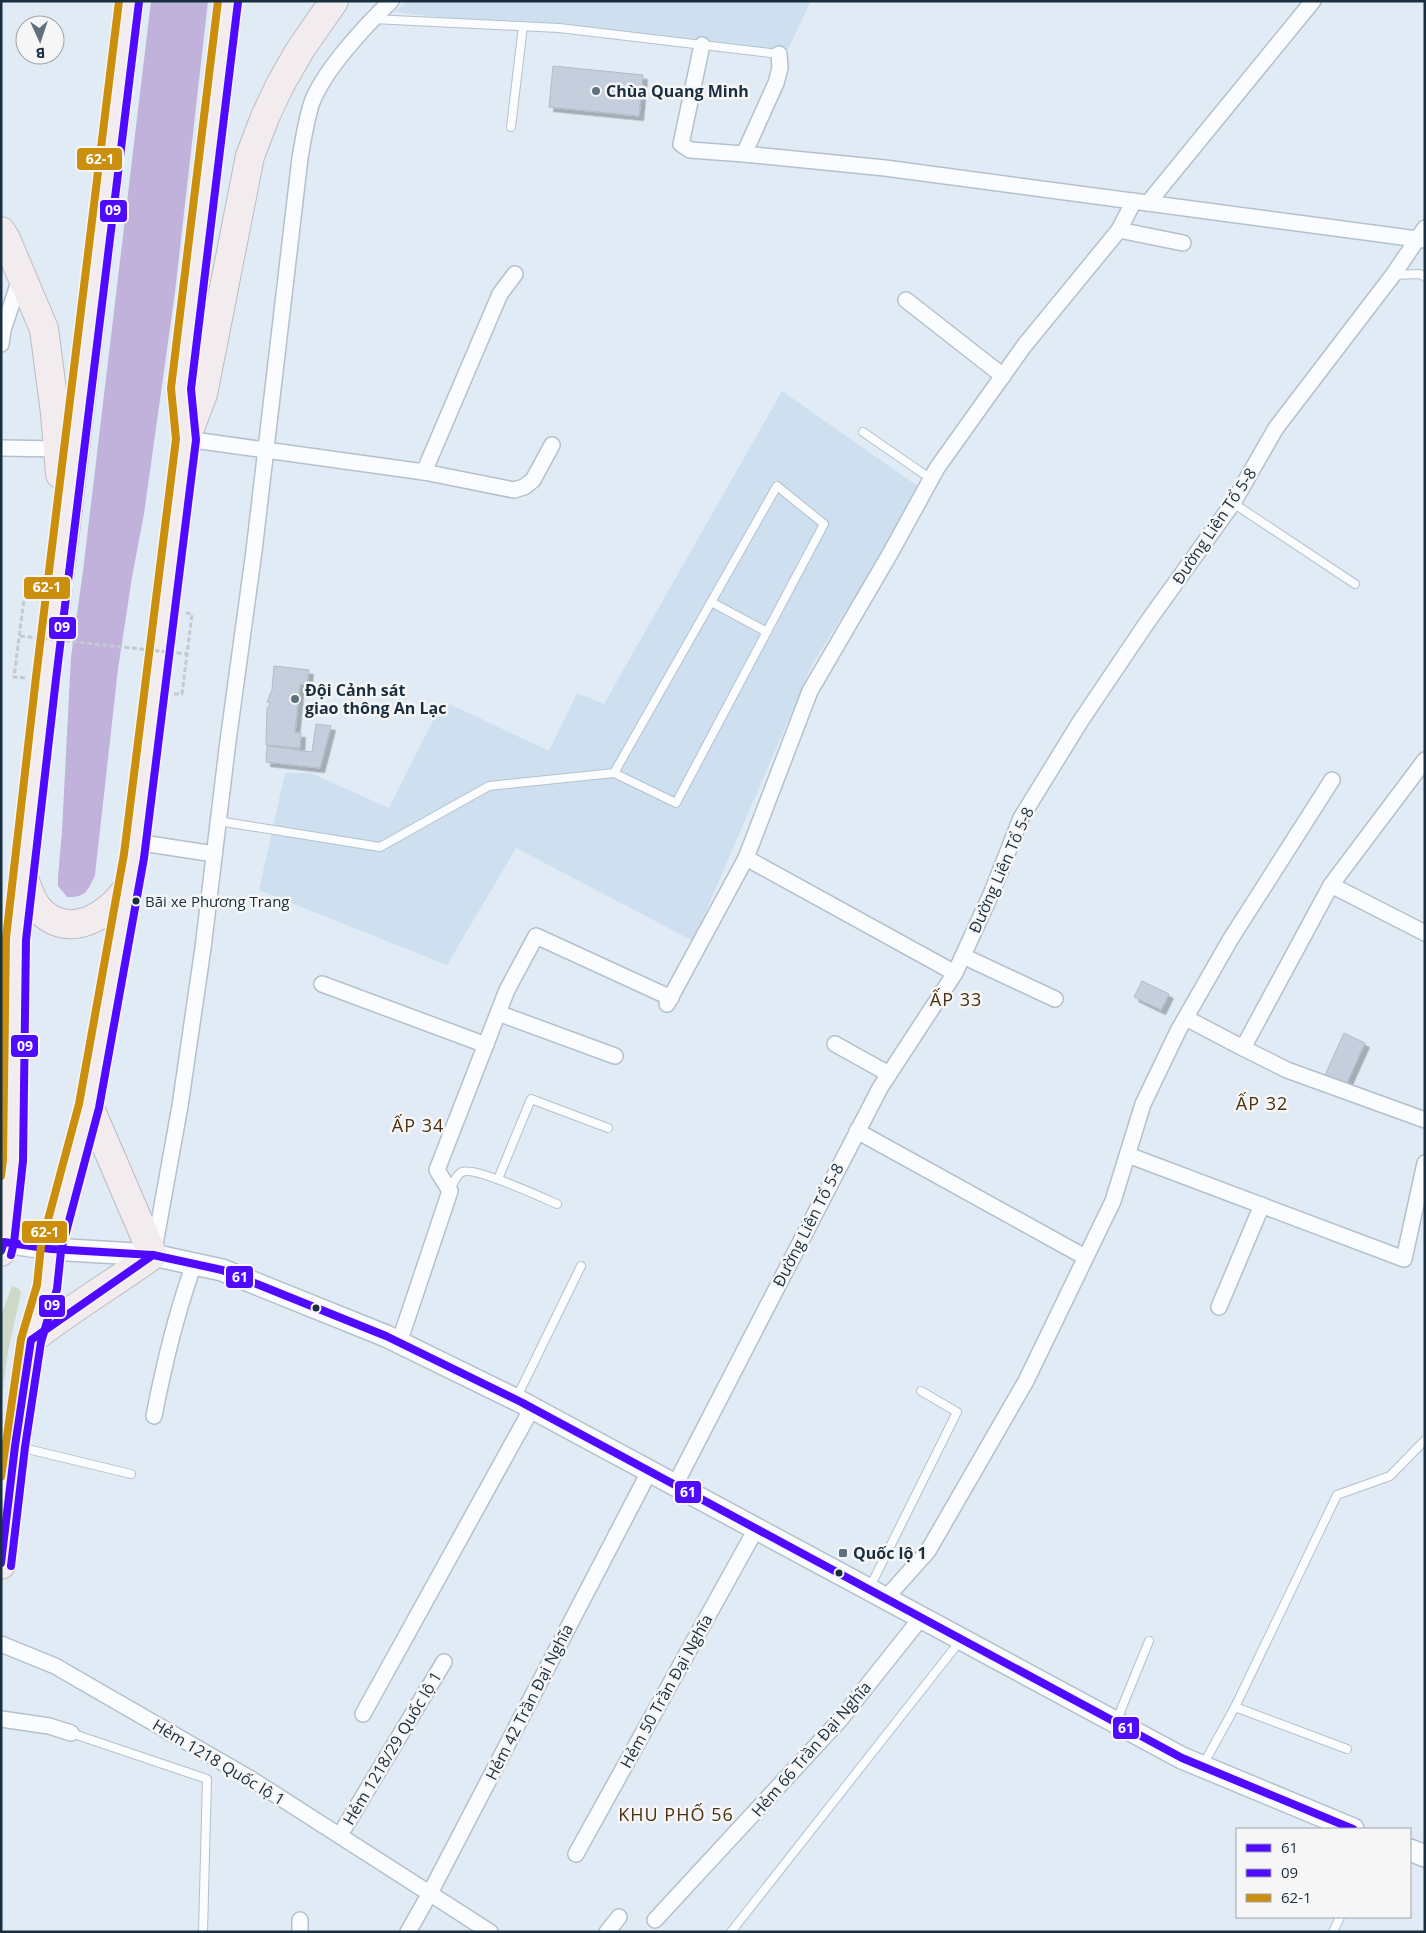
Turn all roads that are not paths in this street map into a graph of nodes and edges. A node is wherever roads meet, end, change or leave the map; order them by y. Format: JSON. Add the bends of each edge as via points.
{"nodes":[{"id":1,"x":128,"y":1,"type":"edge"},
{"id":2,"x":228,"y":1,"type":"edge"},
{"id":3,"x":334,"y":1,"type":"edge"},
{"id":4,"x":391,"y":1,"type":"edge"},
{"id":5,"x":1312,"y":1,"type":"edge"},
{"id":6,"x":372,"y":19,"type":"junction"},
{"id":7,"x":523,"y":26,"type":"junction"},
{"id":8,"x":702,"y":45,"type":"junction"},
{"id":9,"x":779,"y":54,"type":"joint"},
{"id":10,"x":511,"y":127,"type":"dead end"},
{"id":11,"x":744,"y":154,"type":"junction"},
{"id":12,"x":1141,"y":202,"type":"junction"},
{"id":13,"x":1119,"y":230,"type":"junction"},
{"id":14,"x":3,"y":236,"type":"edge"},
{"id":15,"x":1422,"y":236,"type":"edge"},
{"id":16,"x":1183,"y":243,"type":"dead end"},
{"id":17,"x":21,"y":274,"type":"junction"},
{"id":18,"x":514,"y":274,"type":"dead end"},
{"id":19,"x":1394,"y":275,"type":"junction"},
{"id":20,"x":1425,"y":277,"type":"edge"},
{"id":21,"x":906,"y":300,"type":"dead end"},
{"id":22,"x":1,"y":344,"type":"edge"},
{"id":23,"x":1003,"y":376,"type":"junction"},
{"id":24,"x":862,"y":432,"type":"dead end"},
{"id":25,"x":186,"y":439,"type":"junction"},
{"id":26,"x":552,"y":445,"type":"dead end"},
{"id":27,"x":1,"y":448,"type":"edge"},
{"id":28,"x":58,"y":449,"type":"junction"},
{"id":29,"x":265,"y":450,"type":"junction"},
{"id":30,"x":424,"y":472,"type":"junction"},
{"id":31,"x":931,"y":479,"type":"junction"},
{"id":32,"x":1234,"y":503,"type":"junction"},
{"id":33,"x":65,"y":532,"type":"junction"},
{"id":34,"x":1355,"y":584,"type":"dead end"},
{"id":35,"x":711,"y":602,"type":"junction"},
{"id":36,"x":767,"y":632,"type":"junction"},
{"id":37,"x":1425,"y":760,"type":"edge"},
{"id":38,"x":614,"y":773,"type":"junction"},
{"id":39,"x":1332,"y":780,"type":"dead end"},
{"id":40,"x":218,"y":821,"type":"junction"},
{"id":41,"x":136,"y":842,"type":"junction"},
{"id":42,"x":214,"y":854,"type":"junction"},
{"id":43,"x":746,"y":858,"type":"junction"},
{"id":44,"x":23,"y":874,"type":"junction"},
{"id":45,"x":129,"y":885,"type":"junction"},
{"id":46,"x":1331,"y":885,"type":"junction"},
{"id":47,"x":1425,"y":933,"type":"edge"},
{"id":48,"x":963,"y":956,"type":"junction"},
{"id":49,"x":955,"y":973,"type":"junction"},
{"id":50,"x":322,"y":984,"type":"dead end"},
{"id":51,"x":1055,"y":999,"type":"dead end"},
{"id":52,"x":498,"y":1013,"type":"junction"},
{"id":53,"x":1186,"y":1018,"type":"junction"},
{"id":54,"x":835,"y":1044,"type":"dead end"},
{"id":55,"x":486,"y":1045,"type":"junction"},
{"id":56,"x":1243,"y":1048,"type":"junction"},
{"id":57,"x":615,"y":1056,"type":"dead end"},
{"id":58,"x":889,"y":1074,"type":"junction"},
{"id":59,"x":89,"y":1106,"type":"junction"},
{"id":60,"x":1425,"y":1120,"type":"edge"},
{"id":61,"x":608,"y":1128,"type":"dead end"},
{"id":62,"x":856,"y":1131,"type":"junction"},
{"id":63,"x":1128,"y":1155,"type":"junction"},
{"id":64,"x":1425,"y":1164,"type":"edge"},
{"id":65,"x":498,"y":1179,"type":"junction"},
{"id":66,"x":450,"y":1191,"type":"junction"},
{"id":67,"x":557,"y":1204,"type":"dead end"},
{"id":68,"x":1262,"y":1205,"type":"junction"},
{"id":69,"x":3,"y":1247,"type":"edge"},
{"id":70,"x":51,"y":1249,"type":"junction"},
{"id":71,"x":153,"y":1255,"type":"junction"},
{"id":72,"x":1085,"y":1257,"type":"junction"},
{"id":73,"x":194,"y":1264,"type":"junction"},
{"id":74,"x":581,"y":1266,"type":"dead end"},
{"id":75,"x":1220,"y":1307,"type":"dead end"},
{"id":76,"x":31,"y":1340,"type":"junction"},
{"id":77,"x":399,"y":1343,"type":"junction"},
{"id":78,"x":921,"y":1391,"type":"dead end"},
{"id":79,"x":524,"y":1404,"type":"junction"},
{"id":80,"x":154,"y":1416,"type":"dead end"},
{"id":81,"x":8,"y":1436,"type":"edge"},
{"id":82,"x":1425,"y":1440,"type":"edge"},
{"id":83,"x":649,"y":1472,"type":"junction"},
{"id":84,"x":131,"y":1474,"type":"dead end"},
{"id":85,"x":675,"y":1485,"type":"junction"},
{"id":86,"x":756,"y":1529,"type":"junction"},
{"id":87,"x":1,"y":1565,"type":"edge"},
{"id":88,"x":878,"y":1594,"type":"junction"},
{"id":89,"x":921,"y":1618,"type":"junction"},
{"id":90,"x":962,"y":1640,"type":"junction"},
{"id":91,"x":1149,"y":1641,"type":"dead end"},
{"id":92,"x":1,"y":1644,"type":"edge"},
{"id":93,"x":444,"y":1662,"type":"dead end"},
{"id":94,"x":1235,"y":1707,"type":"junction"},
{"id":95,"x":363,"y":1714,"type":"dead end"},
{"id":96,"x":1,"y":1719,"type":"edge"},
{"id":97,"x":1116,"y":1723,"type":"junction"},
{"id":98,"x":71,"y":1733,"type":"joint"},
{"id":99,"x":1347,"y":1749,"type":"dead end"},
{"id":100,"x":1202,"y":1767,"type":"junction"},
{"id":101,"x":1351,"y":1828,"type":"edge"},
{"id":102,"x":340,"y":1835,"type":"junction"},
{"id":103,"x":1411,"y":1850,"type":"edge"},
{"id":104,"x":576,"y":1854,"type":"dead end"},
{"id":105,"x":1425,"y":1855,"type":"edge"},
{"id":106,"x":430,"y":1893,"type":"junction"},
{"id":107,"x":619,"y":1917,"type":"dead end"},
{"id":108,"x":1340,"y":1918,"type":"edge"},
{"id":109,"x":656,"y":1920,"type":"dead end"},
{"id":110,"x":481,"y":1929,"type":"edge"},
{"id":111,"x":203,"y":1932,"type":"edge"},
{"id":112,"x":408,"y":1932,"type":"edge"},
{"id":113,"x":607,"y":1932,"type":"edge"},
{"id":114,"x":731,"y":1932,"type":"edge"},
{"id":115,"x":1333,"y":1932,"type":"edge"}],
"edges":[{"from":1,"to":33,"type":"highway"},
{"from":2,"to":25,"type":"highway","via":[[181,389]]},
{"from":3,"to":25,"type":"highway","via":[[280,85],[250,156],[203,394]]},
{"from":4,"to":6,"type":"street"},
{"from":5,"to":12,"type":"street"},
{"from":6,"to":7,"type":"lane"},
{"from":6,"to":29,"type":"street","via":[[319,87],[310,112],[300,158]]},
{"from":7,"to":8,"type":"lane"},
{"from":7,"to":10,"type":"lane"},
{"from":8,"to":9,"type":"lane"},
{"from":8,"to":11,"type":"street","via":[[681,144],[690,150]]},
{"from":9,"to":11,"type":"street","via":[[776,83]]},
{"from":11,"to":12,"type":"street","via":[[885,168]]},
{"from":12,"to":13,"type":"street"},
{"from":12,"to":15,"type":"street"},
{"from":13,"to":16,"type":"street"},
{"from":13,"to":23,"type":"street"},
{"from":14,"to":17,"type":"highway"},
{"from":15,"to":19,"type":"street","name":"Đường Liên Tổ 5-8"},
{"from":17,"to":22,"type":"street"},
{"from":17,"to":28,"type":"highway","via":[[44,329]]},
{"from":18,"to":30,"type":"street","via":[[500,294]]},
{"from":19,"to":20,"type":"lane","via":[[1420,274]]},
{"from":19,"to":32,"type":"street","name":"Đường Liên Tổ 5-8","via":[[1276,428]]},
{"from":21,"to":23,"type":"street"},
{"from":23,"to":31,"type":"street"},
{"from":24,"to":31,"type":"lane"},
{"from":25,"to":29,"type":"street"},
{"from":25,"to":41,"type":"highway"},
{"from":26,"to":30,"type":"street","via":[[533,480],[514,490]]},
{"from":27,"to":28,"type":"street"},
{"from":28,"to":33,"type":"highway"},
{"from":29,"to":30,"type":"street"},
{"from":29,"to":40,"type":"street"},
{"from":31,"to":43,"type":"street","via":[[810,691]]},
{"from":32,"to":34,"type":"lane"},
{"from":32,"to":48,"type":"street","name":"Đường Liên Tổ 5-8","via":[[1146,624],[1021,818]]},
{"from":33,"to":44,"type":"highway"},
{"from":35,"to":36,"type":"lane"},
{"from":35,"to":36,"type":"lane","via":[[777,486],[824,524]]},
{"from":35,"to":38,"type":"lane"},
{"from":36,"to":38,"type":"lane","via":[[676,803]]},
{"from":37,"to":46,"type":"street"},
{"from":38,"to":40,"type":"lane","via":[[489,786],[380,847]]},
{"from":39,"to":53,"type":"street","via":[[1230,940]]},
{"from":40,"to":42,"type":"street"},
{"from":41,"to":42,"type":"street"},
{"from":41,"to":45,"type":"highway"},
{"from":42,"to":71,"type":"street","via":[[180,1106]]},
{"from":43,"to":49,"type":"street"},
{"from":43,"to":52,"type":"street","via":[[669,1001],[536,936]]},
{"from":44,"to":45,"type":"highway","via":[[38,908],[55,920],[72,924],[91,920],[106,912],[119,901]]},
{"from":44,"to":69,"type":"highway","via":[[15,952],[13,1161]]},
{"from":45,"to":59,"type":"highway"},
{"from":46,"to":47,"type":"street"},
{"from":46,"to":56,"type":"street"},
{"from":48,"to":49,"type":"street","name":"Đường Liên Tổ 5-8"},
{"from":48,"to":51,"type":"street"},
{"from":49,"to":58,"type":"street","name":"Đường Liên Tổ 5-8"},
{"from":50,"to":55,"type":"street"},
{"from":52,"to":55,"type":"street"},
{"from":52,"to":57,"type":"street"},
{"from":53,"to":56,"type":"street"},
{"from":53,"to":63,"type":"street","via":[[1144,1104]]},
{"from":54,"to":58,"type":"street"},
{"from":55,"to":66,"type":"street","via":[[437,1170]]},
{"from":56,"to":60,"type":"street","via":[[1287,1070]]},
{"from":58,"to":62,"type":"street","name":"Đường Liên Tổ 5-8"},
{"from":59,"to":70,"type":"highway"},
{"from":59,"to":71,"type":"highway"},
{"from":61,"to":65,"type":"lane","via":[[531,1099]]},
{"from":62,"to":72,"type":"street"},
{"from":62,"to":85,"type":"street","name":"Đường Liên Tổ 5-8"},
{"from":63,"to":68,"type":"street"},
{"from":63,"to":72,"type":"street","via":[[1113,1201]]},
{"from":64,"to":68,"type":"street","via":[[1404,1259]]},
{"from":65,"to":66,"type":"lane","via":[[465,1171],[457,1176]]},
{"from":65,"to":67,"type":"lane"},
{"from":66,"to":77,"type":"street"},
{"from":68,"to":75,"type":"street"},
{"from":69,"to":70,"type":"main road"},
{"from":70,"to":71,"type":"main road"},
{"from":70,"to":76,"type":"highway","via":[[48,1287]]},
{"from":70,"to":81,"type":"highway","via":[[30,1287],[11,1365]]},
{"from":71,"to":73,"type":"main road"},
{"from":71,"to":76,"type":"highway"},
{"from":72,"to":88,"type":"street","via":[[1026,1381],[928,1551]]},
{"from":73,"to":77,"type":"main road","via":[[222,1270]]},
{"from":73,"to":80,"type":"street","via":[[164,1361]]},
{"from":74,"to":79,"type":"lane"},
{"from":76,"to":81,"type":"highway"},
{"from":77,"to":79,"type":"main road"},
{"from":78,"to":88,"type":"lane","via":[[956,1412]]},
{"from":79,"to":83,"type":"main road"},
{"from":79,"to":95,"type":"street"},
{"from":81,"to":84,"type":"lane"},
{"from":81,"to":87,"type":"highway"},
{"from":82,"to":94,"type":"lane","via":[[1390,1476],[1337,1495]]},
{"from":83,"to":85,"type":"main road"},
{"from":83,"to":106,"type":"street","name":"Hẻm 42 Trần Đại Nghĩa"},
{"from":85,"to":86,"type":"main road"},
{"from":86,"to":88,"type":"main road"},
{"from":86,"to":104,"type":"street","name":"Hẻm 50 Trần Đại Nghĩa"},
{"from":88,"to":89,"type":"main road"},
{"from":89,"to":90,"type":"main road"},
{"from":89,"to":109,"type":"street","name":"Hẻm 66 Trần Đại Nghĩa","via":[[839,1721]]},
{"from":90,"to":97,"type":"main road"},
{"from":90,"to":114,"type":"lane"},
{"from":91,"to":97,"type":"lane"},
{"from":92,"to":102,"type":"street","name":"Hẻm 1218 Quốc lộ 1","via":[[55,1666],[251,1779]]},
{"from":93,"to":102,"type":"street","name":"Hẻm 1218/29 Quốc lộ 1"},
{"from":94,"to":99,"type":"lane"},
{"from":94,"to":100,"type":"lane"},
{"from":96,"to":98,"type":"street","via":[[49,1726]]},
{"from":97,"to":100,"type":"main road"},
{"from":98,"to":111,"type":"lane","via":[[207,1779]]},
{"from":100,"to":101,"type":"main road"},
{"from":102,"to":106,"type":"street","name":"Hẻm 1218 Quốc lộ 1"},
{"from":103,"to":105,"type":"main road"},
{"from":106,"to":110,"type":"street","name":"Hẻm 1218 Quốc lộ 1"},
{"from":106,"to":112,"type":"street","name":"Hẻm 42 Trần Đại Nghĩa"},
{"from":107,"to":113,"type":"street"},
{"from":108,"to":115,"type":"lane"}]}
